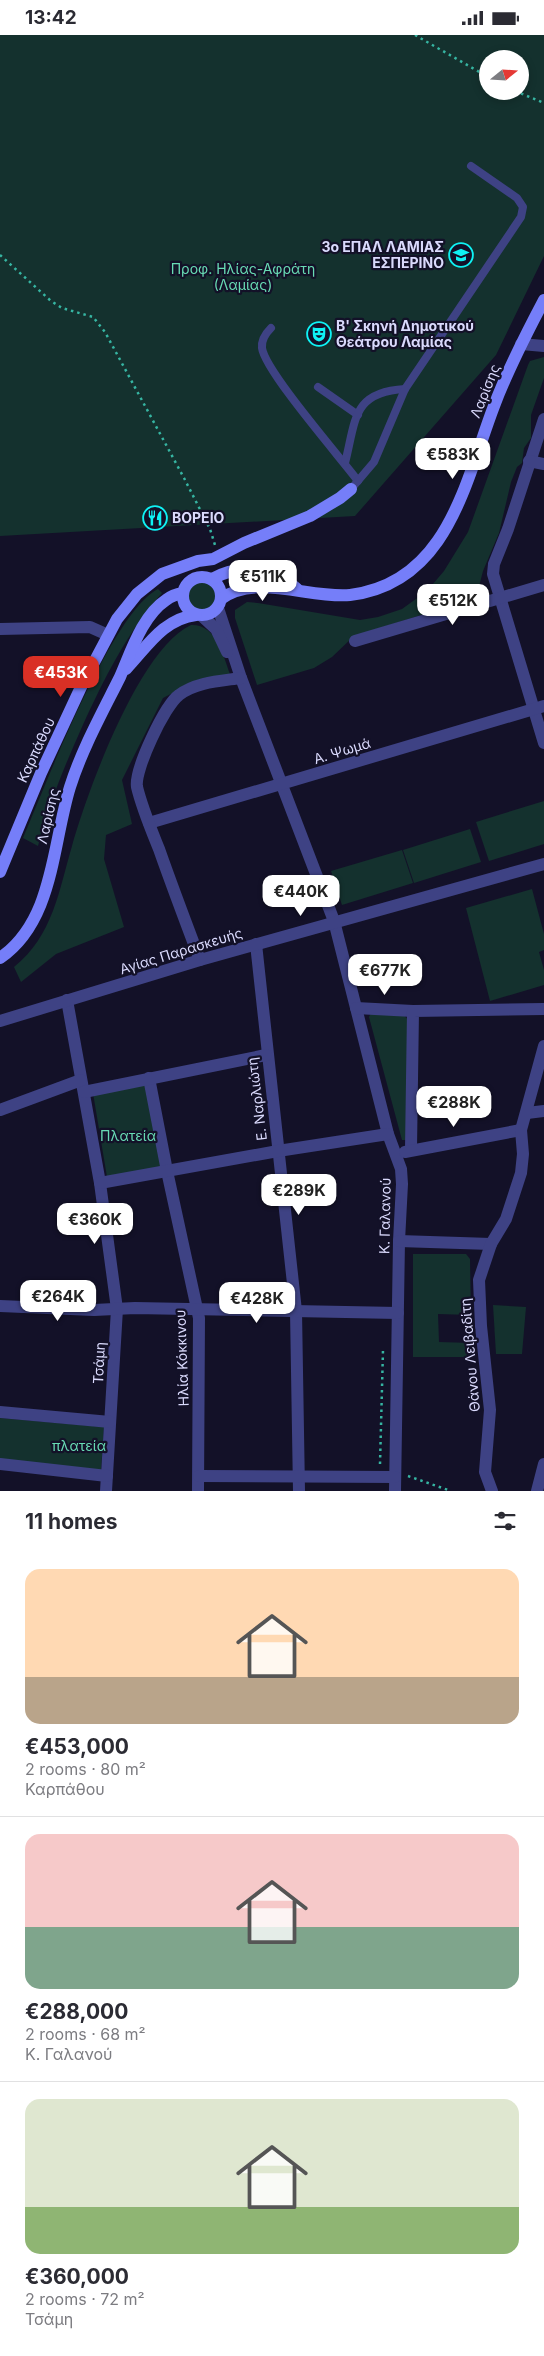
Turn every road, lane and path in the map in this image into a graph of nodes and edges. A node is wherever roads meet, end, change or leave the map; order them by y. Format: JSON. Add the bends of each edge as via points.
{"nodes":[{"id":1,"x":415,"y":35,"type":"edge"},
{"id":2,"x":479,"y":72,"type":"edge"},
{"id":3,"x":529,"y":97,"type":"edge"},
{"id":4,"x":544,"y":103,"type":"edge"},
{"id":5,"x":471,"y":166,"type":"dead end"},
{"id":6,"x":0,"y":255,"type":"edge"},
{"id":7,"x":544,"y":299,"type":"edge"},
{"id":8,"x":271,"y":327,"type":"dead end"},
{"id":9,"x":521,"y":344,"type":"junction"},
{"id":10,"x":544,"y":346,"type":"edge"},
{"id":11,"x":318,"y":387,"type":"dead end"},
{"id":12,"x":405,"y":389,"type":"junction"},
{"id":13,"x":358,"y":415,"type":"junction"},
{"id":14,"x":544,"y":419,"type":"edge"},
{"id":15,"x":530,"y":461,"type":"junction"},
{"id":16,"x":345,"y":463,"type":"junction"},
{"id":17,"x":544,"y":465,"type":"edge"},
{"id":18,"x":355,"y":485,"type":"junction"},
{"id":19,"x":213,"y":559,"type":"junction"},
{"id":20,"x":175,"y":569,"type":"junction"},
{"id":21,"x":208,"y":578,"type":"junction"},
{"id":22,"x":190,"y":581,"type":"junction"},
{"id":23,"x":544,"y":585,"type":"edge"},
{"id":24,"x":297,"y":589,"type":"junction"},
{"id":25,"x":183,"y":593,"type":"junction"},
{"id":26,"x":499,"y":598,"type":"junction"},
{"id":27,"x":220,"y":603,"type":"junction"},
{"id":28,"x":199,"y":615,"type":"junction"},
{"id":29,"x":0,"y":629,"type":"edge"},
{"id":30,"x":108,"y":635,"type":"junction"},
{"id":31,"x":355,"y":641,"type":"dead end"},
{"id":32,"x":235,"y":661,"type":"junction"},
{"id":33,"x":121,"y":675,"type":"junction"},
{"id":34,"x":241,"y":678,"type":"junction"},
{"id":35,"x":539,"y":707,"type":"edge"},
{"id":36,"x":544,"y":743,"type":"edge"},
{"id":37,"x":281,"y":785,"type":"junction"},
{"id":38,"x":149,"y":823,"type":"junction"},
{"id":39,"x":544,"y":864,"type":"edge"},
{"id":40,"x":0,"y":872,"type":"edge"},
{"id":41,"x":334,"y":921,"type":"junction"},
{"id":42,"x":256,"y":944,"type":"junction"},
{"id":43,"x":0,"y":959,"type":"edge"},
{"id":44,"x":200,"y":960,"type":"junction"},
{"id":45,"x":67,"y":1000,"type":"junction"},
{"id":46,"x":356,"y":1008,"type":"junction"},
{"id":47,"x":544,"y":1009,"type":"edge"},
{"id":48,"x":413,"y":1011,"type":"junction"},
{"id":49,"x":0,"y":1021,"type":"edge"},
{"id":50,"x":544,"y":1046,"type":"edge"},
{"id":51,"x":266,"y":1055,"type":"junction"},
{"id":52,"x":149,"y":1079,"type":"junction"},
{"id":53,"x":83,"y":1086,"type":"junction"},
{"id":54,"x":0,"y":1110,"type":"edge"},
{"id":55,"x":544,"y":1111,"type":"edge"},
{"id":56,"x":527,"y":1113,"type":"junction"},
{"id":57,"x":521,"y":1130,"type":"junction"},
{"id":58,"x":388,"y":1134,"type":"junction"},
{"id":59,"x":411,"y":1149,"type":"junction"},
{"id":60,"x":278,"y":1151,"type":"junction"},
{"id":61,"x":396,"y":1155,"type":"junction"},
{"id":62,"x":167,"y":1171,"type":"junction"},
{"id":63,"x":100,"y":1183,"type":"junction"},
{"id":64,"x":399,"y":1241,"type":"junction"},
{"id":65,"x":491,"y":1244,"type":"junction"},
{"id":66,"x":0,"y":1306,"type":"edge"},
{"id":67,"x":117,"y":1309,"type":"junction"},
{"id":68,"x":197,"y":1310,"type":"junction"},
{"id":69,"x":296,"y":1311,"type":"junction"},
{"id":70,"x":398,"y":1313,"type":"junction"},
{"id":71,"x":384,"y":1341,"type":"dead end"},
{"id":72,"x":0,"y":1413,"type":"edge"},
{"id":73,"x":110,"y":1422,"type":"junction"},
{"id":74,"x":0,"y":1464,"type":"edge"},
{"id":75,"x":544,"y":1464,"type":"edge"},
{"id":76,"x":395,"y":1474,"type":"junction"},
{"id":77,"x":107,"y":1476,"type":"junction"},
{"id":78,"x":199,"y":1476,"type":"junction"},
{"id":79,"x":299,"y":1485,"type":"edge"},
{"id":80,"x":106,"y":1491,"type":"edge"},
{"id":81,"x":198,"y":1491,"type":"edge"},
{"id":82,"x":395,"y":1491,"type":"edge"},
{"id":83,"x":452,"y":1491,"type":"edge"},
{"id":84,"x":492,"y":1491,"type":"edge"},
{"id":85,"x":537,"y":1491,"type":"edge"}],
"edges":[{"from":1,"to":2,"type":"path"},
{"from":3,"to":4,"type":"path"},
{"from":5,"to":12,"type":"lane","via":[[517,197],[523,207],[521,217]]},
{"from":6,"to":19,"type":"path","via":[[50,301],[93,317],[105,332],[210,529],[215,541]]},
{"from":7,"to":9,"type":"main road","name":"Λαρίσης"},
{"from":8,"to":16,"type":"lane","via":[[264,336],[262,348],[268,361],[292,398]]},
{"from":9,"to":10,"type":"street"},
{"from":9,"to":24,"type":"main road","name":"Λαρίσης","via":[[495,403],[452,520],[426,558],[403,576],[364,592],[337,595]]},
{"from":11,"to":13,"type":"lane"},
{"from":12,"to":13,"type":"lane","via":[[375,394],[362,404]]},
{"from":12,"to":18,"type":"lane","via":[[374,462]]},
{"from":13,"to":16,"type":"lane"},
{"from":14,"to":15,"type":"street"},
{"from":15,"to":17,"type":"street"},
{"from":15,"to":26,"type":"street","via":[[494,564]]},
{"from":16,"to":18,"type":"lane"},
{"from":18,"to":19,"type":"main road","name":"Καρπάθου","via":[[310,517]]},
{"from":19,"to":20,"type":"main road","name":"Καρπάθου"},
{"from":19,"to":21,"type":"main road"},
{"from":20,"to":22,"type":"main road"},
{"from":20,"to":30,"type":"main road","name":"Καρπάθου","via":[[157,577],[137,594]]},
{"from":21,"to":22,"type":"main road"},
{"from":21,"to":24,"type":"main road","name":"Λαρίσης","via":[[224,572],[258,571],[284,577]]},
{"from":21,"to":27,"type":"main road","via":[[220,588]]},
{"from":22,"to":25,"type":"main road"},
{"from":23,"to":26,"type":"street"},
{"from":24,"to":27,"type":"main road","name":"Λαρίσης","via":[[244,588],[230,593]]},
{"from":25,"to":28,"type":"main road","via":[[186,606]]},
{"from":25,"to":33,"type":"main road","name":"Λαρίσης","via":[[165,600],[146,622]]},
{"from":26,"to":31,"type":"street"},
{"from":26,"to":35,"type":"street"},
{"from":27,"to":28,"type":"main road","via":[[211,614]]},
{"from":27,"to":32,"type":"street"},
{"from":28,"to":32,"type":"street","via":[[216,629]]},
{"from":28,"to":33,"type":"main road","name":"Λαρίσης","via":[[177,619],[161,630]]},
{"from":29,"to":30,"type":"street","via":[[90,627]]},
{"from":30,"to":40,"type":"main road","name":"Καρπάθου","via":[[41,773]]},
{"from":32,"to":34,"type":"street","name":"Κ. Γαλανού"},
{"from":33,"to":43,"type":"main road","name":"Λαρίσης","via":[[91,733],[73,778],[39,906],[23,938]]},
{"from":34,"to":37,"type":"street","name":"Κ. Γαλανού"},
{"from":34,"to":38,"type":"street","via":[[187,690],[169,705],[138,775],[137,786]]},
{"from":35,"to":36,"type":"street"},
{"from":35,"to":37,"type":"street","name":"Α. Ψωμά"},
{"from":37,"to":38,"type":"street","name":"Α. Ψωμά"},
{"from":37,"to":41,"type":"street","name":"Κ. Γαλανού"},
{"from":38,"to":44,"type":"street"},
{"from":39,"to":41,"type":"street","name":"Αγίας Παρασκευής"},
{"from":41,"to":42,"type":"street","name":"Αγίας Παρασκευής"},
{"from":41,"to":46,"type":"street","name":"Κ. Γαλανού"},
{"from":42,"to":44,"type":"street","name":"Αγίας Παρασκευής"},
{"from":42,"to":51,"type":"street","name":"Ε. Ναρλιώτη"},
{"from":44,"to":45,"type":"street","name":"Αγίας Παρασκευής"},
{"from":45,"to":49,"type":"street","name":"Αγίας Παρασκευής"},
{"from":45,"to":53,"type":"street","name":"Τσάμη"},
{"from":46,"to":48,"type":"street"},
{"from":46,"to":58,"type":"street","name":"Κ. Γαλανού"},
{"from":47,"to":48,"type":"street"},
{"from":48,"to":59,"type":"street"},
{"from":50,"to":56,"type":"street","name":"Θάνου Λειβαδίτη"},
{"from":51,"to":52,"type":"street"},
{"from":51,"to":60,"type":"street","name":"Ε. Ναρλιώτη"},
{"from":52,"to":53,"type":"street"},
{"from":52,"to":62,"type":"street","name":"Ηλία Κόκκινου"},
{"from":53,"to":54,"type":"street"},
{"from":53,"to":63,"type":"street","name":"Τσάμη"},
{"from":55,"to":56,"type":"street"},
{"from":56,"to":57,"type":"street","name":"Θάνου Λειβαδίτη"},
{"from":57,"to":59,"type":"street"},
{"from":57,"to":65,"type":"street","name":"Θάνου Λειβαδίτη","via":[[524,1154],[521,1173],[506,1219]]},
{"from":58,"to":60,"type":"street"},
{"from":58,"to":61,"type":"street","name":"Κ. Γαλανού"},
{"from":59,"to":61,"type":"street"},
{"from":60,"to":62,"type":"street"},
{"from":60,"to":69,"type":"street","name":"Ε. Ναρλιώτη"},
{"from":61,"to":64,"type":"street","name":"Κ. Γαλανού","via":[[402,1184]]},
{"from":62,"to":63,"type":"street"},
{"from":62,"to":68,"type":"street","name":"Ηλία Κόκκινου"},
{"from":63,"to":67,"type":"street","name":"Τσάμη"},
{"from":64,"to":65,"type":"street"},
{"from":64,"to":70,"type":"street","name":"Κ. Γαλανού"},
{"from":65,"to":84,"type":"street","name":"Θάνου Λειβαδίτη","via":[[479,1280],[479,1297],[490,1410],[485,1472]]},
{"from":66,"to":67,"type":"street"},
{"from":67,"to":68,"type":"street"},
{"from":67,"to":73,"type":"street","name":"Τσάμη"},
{"from":68,"to":69,"type":"street"},
{"from":68,"to":78,"type":"street","name":"Ηλία Κόκκινου"},
{"from":69,"to":70,"type":"street"},
{"from":69,"to":79,"type":"street","name":"Ε. Ναρλιώτη"},
{"from":70,"to":76,"type":"street","name":"Κ. Γαλανού"},
{"from":71,"to":76,"type":"path","via":[[380,1471]]},
{"from":72,"to":73,"type":"street"},
{"from":73,"to":77,"type":"street","name":"Τσάμη"},
{"from":74,"to":77,"type":"street"},
{"from":75,"to":85,"type":"street"},
{"from":76,"to":79,"type":"street"},
{"from":76,"to":82,"type":"street","name":"Κ. Γαλανού"},
{"from":76,"to":83,"type":"path"},
{"from":77,"to":80,"type":"street","name":"Τσάμη"},
{"from":78,"to":79,"type":"street"},
{"from":78,"to":81,"type":"street","name":"Ηλία Κόκκινου"}]}
